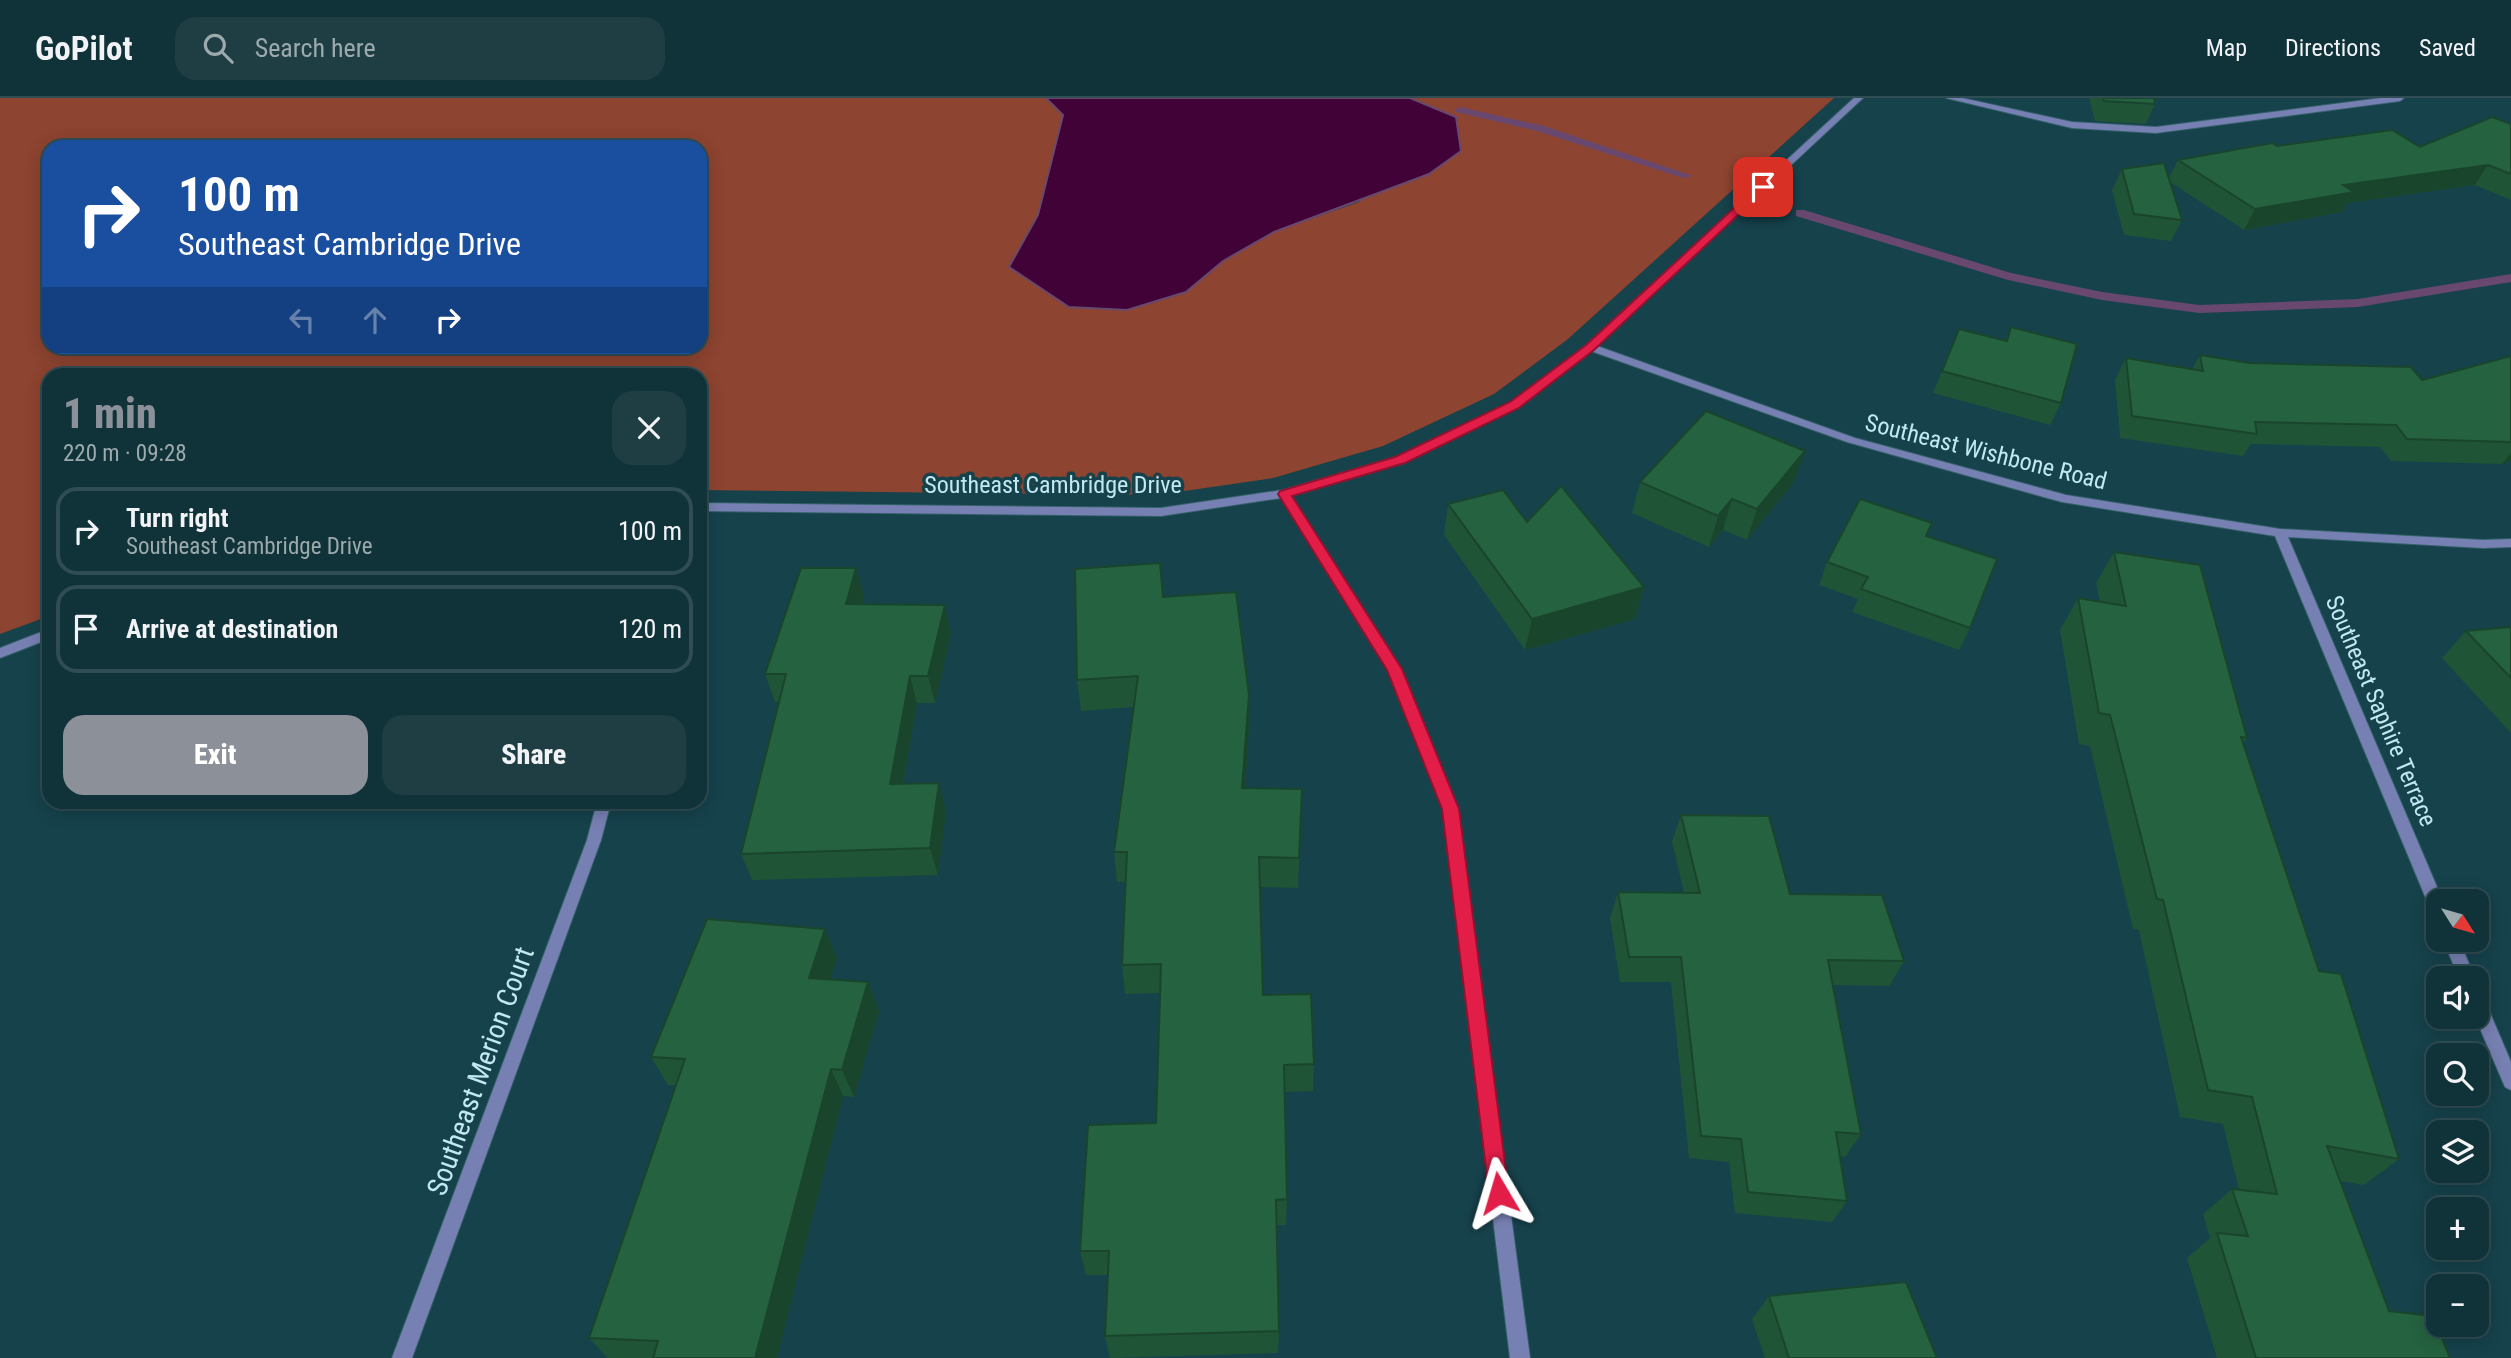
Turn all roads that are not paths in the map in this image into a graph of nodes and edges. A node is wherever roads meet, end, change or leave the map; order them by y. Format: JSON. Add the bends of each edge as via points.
{"nodes":[{"id":1,"x":1859,"y":98,"type":"edge"},
{"id":2,"x":1950,"y":98,"type":"edge"},
{"id":3,"x":2400,"y":98,"type":"edge"},
{"id":4,"x":1590,"y":347,"type":"junction"},
{"id":5,"x":1284,"y":494,"type":"junction"},
{"id":6,"x":707,"y":507,"type":"edge"},
{"id":7,"x":2280,"y":534,"type":"junction"},
{"id":8,"x":2511,"y":542,"type":"edge"},
{"id":9,"x":42,"y":637,"type":"edge"},
{"id":10,"x":0,"y":653,"type":"edge"},
{"id":11,"x":602,"y":809,"type":"edge"},
{"id":12,"x":2430,"y":889,"type":"edge"},
{"id":13,"x":2489,"y":1029,"type":"edge"},
{"id":14,"x":2511,"y":1082,"type":"edge"},
{"id":15,"x":402,"y":1358,"type":"edge"},
{"id":16,"x":1520,"y":1358,"type":"edge"}],
"edges":[{"from":1,"to":4,"type":"street","name":"Southeast Cambridge Drive"},
{"from":2,"to":3,"type":"street","via":[[2072,125],[2156,130]]},
{"from":4,"to":5,"type":"street","name":"Southeast Cambridge Drive","via":[[1514,405],[1400,460]]},
{"from":4,"to":7,"type":"street","name":"Southeast Wishbone Road","via":[[1851,440],[2066,499]]},
{"from":5,"to":6,"type":"street","name":"Southeast Cambridge Drive","via":[[1161,512]]},
{"from":5,"to":16,"type":"street","via":[[1394,669],[1450,809]]},
{"from":7,"to":8,"type":"street","name":"Southeast Wishbone Road"},
{"from":7,"to":12,"type":"street","name":"Southeast Saphire Terrace"},
{"from":9,"to":10,"type":"street"},
{"from":11,"to":15,"type":"street","name":"Southeast Merion Court"},
{"from":13,"to":14,"type":"street"}]}
